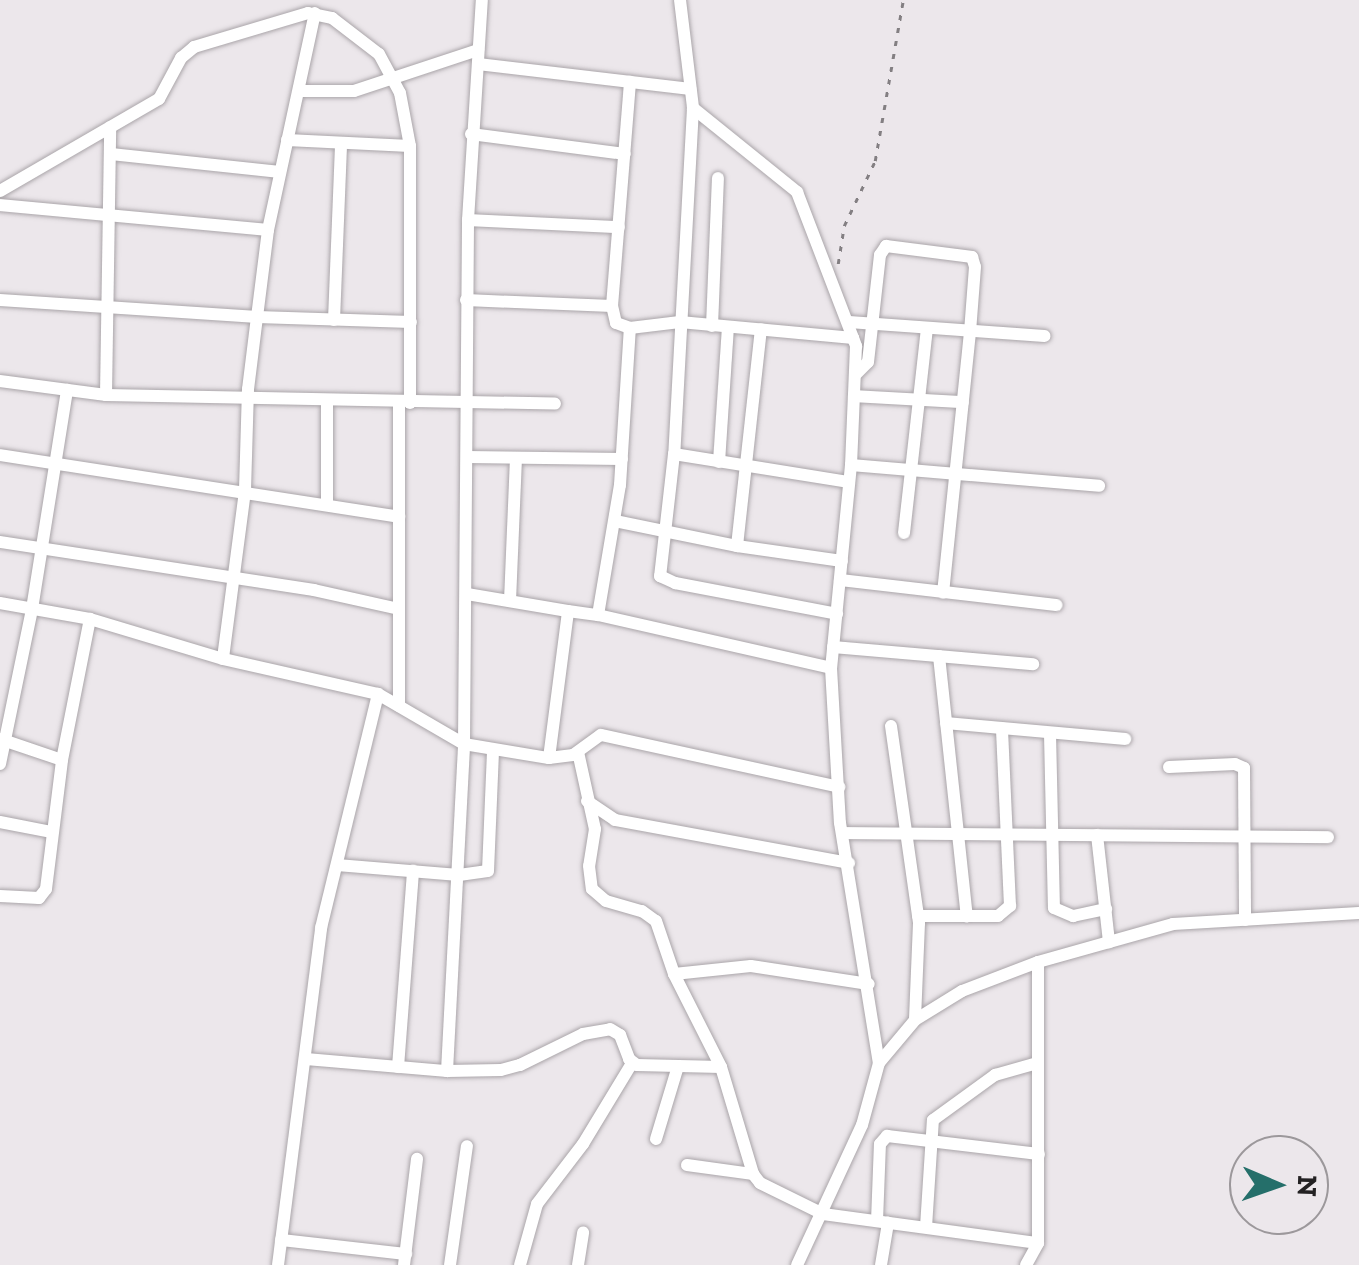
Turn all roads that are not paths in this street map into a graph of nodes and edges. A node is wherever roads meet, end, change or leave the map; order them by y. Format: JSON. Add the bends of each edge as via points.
{"nodes":[{"id":1,"x":334,"y":0,"type":"edge"},
{"id":2,"x":482,"y":0,"type":"edge"},
{"id":3,"x":680,"y":0,"type":"edge"},
{"id":4,"x":320,"y":14,"type":"junction"},
{"id":5,"x":478,"y":57,"type":"junction"},
{"id":6,"x":392,"y":77,"type":"junction"},
{"id":7,"x":630,"y":82,"type":"junction"},
{"id":8,"x":690,"y":89,"type":"junction"},
{"id":9,"x":300,"y":91,"type":"junction"},
{"id":10,"x":693,"y":108,"type":"junction"},
{"id":11,"x":110,"y":128,"type":"junction"},
{"id":12,"x":471,"y":134,"type":"junction"},
{"id":13,"x":288,"y":140,"type":"junction"},
{"id":14,"x":342,"y":143,"type":"junction"},
{"id":15,"x":410,"y":146,"type":"junction"},
{"id":16,"x":111,"y":154,"type":"junction"},
{"id":17,"x":625,"y":154,"type":"junction"},
{"id":18,"x":280,"y":172,"type":"junction"},
{"id":19,"x":718,"y":178,"type":"dead end"},
{"id":20,"x":0,"y":191,"type":"edge"},
{"id":21,"x":0,"y":205,"type":"edge"},
{"id":22,"x":110,"y":218,"type":"junction"},
{"id":23,"x":468,"y":220,"type":"junction"},
{"id":24,"x":619,"y":227,"type":"junction"},
{"id":25,"x":268,"y":230,"type":"junction"},
{"id":26,"x":0,"y":300,"type":"edge"},
{"id":27,"x":466,"y":300,"type":"junction"},
{"id":28,"x":612,"y":306,"type":"junction"},
{"id":29,"x":108,"y":308,"type":"junction"},
{"id":30,"x":257,"y":317,"type":"junction"},
{"id":31,"x":334,"y":320,"type":"junction"},
{"id":32,"x":411,"y":322,"type":"junction"},
{"id":33,"x":680,"y":322,"type":"junction"},
{"id":34,"x":849,"y":322,"type":"junction"},
{"id":35,"x":874,"y":324,"type":"junction"},
{"id":36,"x":712,"y":326,"type":"junction"},
{"id":37,"x":630,"y":328,"type":"junction"},
{"id":38,"x":728,"y":328,"type":"junction"},
{"id":39,"x":927,"y":328,"type":"junction"},
{"id":40,"x":761,"y":329,"type":"junction"},
{"id":41,"x":970,"y":332,"type":"junction"},
{"id":42,"x":1046,"y":336,"type":"dead end"},
{"id":43,"x":852,"y":338,"type":"junction"},
{"id":44,"x":854,"y":375,"type":"junction"},
{"id":45,"x":0,"y":381,"type":"edge"},
{"id":46,"x":67,"y":390,"type":"junction"},
{"id":47,"x":106,"y":395,"type":"junction"},
{"id":48,"x":854,"y":396,"type":"junction"},
{"id":49,"x":248,"y":400,"type":"junction"},
{"id":50,"x":919,"y":400,"type":"junction"},
{"id":51,"x":962,"y":402,"type":"junction"},
{"id":52,"x":327,"y":403,"type":"junction"},
{"id":53,"x":404,"y":403,"type":"junction"},
{"id":54,"x":466,"y":404,"type":"junction"},
{"id":55,"x":555,"y":404,"type":"dead end"},
{"id":56,"x":674,"y":454,"type":"junction"},
{"id":57,"x":0,"y":455,"type":"edge"},
{"id":58,"x":467,"y":457,"type":"junction"},
{"id":59,"x":516,"y":458,"type":"junction"},
{"id":60,"x":622,"y":459,"type":"junction"},
{"id":61,"x":719,"y":462,"type":"junction"},
{"id":62,"x":56,"y":464,"type":"junction"},
{"id":63,"x":850,"y":464,"type":"junction"},
{"id":64,"x":744,"y":466,"type":"junction"},
{"id":65,"x":912,"y":470,"type":"junction"},
{"id":66,"x":956,"y":474,"type":"junction"},
{"id":67,"x":848,"y":482,"type":"junction"},
{"id":68,"x":1100,"y":486,"type":"dead end"},
{"id":69,"x":246,"y":492,"type":"junction"},
{"id":70,"x":326,"y":504,"type":"junction"},
{"id":71,"x":399,"y":517,"type":"junction"},
{"id":72,"x":615,"y":520,"type":"junction"},
{"id":73,"x":667,"y":530,"type":"junction"},
{"id":74,"x":904,"y":532,"type":"dead end"},
{"id":75,"x":0,"y":542,"type":"edge"},
{"id":76,"x":737,"y":546,"type":"junction"},
{"id":77,"x":43,"y":549,"type":"junction"},
{"id":78,"x":842,"y":560,"type":"junction"},
{"id":79,"x":236,"y":580,"type":"junction"},
{"id":80,"x":840,"y":580,"type":"junction"},
{"id":81,"x":944,"y":593,"type":"junction"},
{"id":82,"x":466,"y":594,"type":"junction"},
{"id":83,"x":510,"y":602,"type":"junction"},
{"id":84,"x":0,"y":604,"type":"edge"},
{"id":85,"x":1057,"y":605,"type":"dead end"},
{"id":86,"x":32,"y":609,"type":"junction"},
{"id":87,"x":399,"y":610,"type":"junction"},
{"id":88,"x":568,"y":611,"type":"junction"},
{"id":89,"x":837,"y":614,"type":"junction"},
{"id":90,"x":598,"y":615,"type":"junction"},
{"id":91,"x":90,"y":620,"type":"junction"},
{"id":92,"x":833,"y":647,"type":"junction"},
{"id":93,"x":939,"y":656,"type":"junction"},
{"id":94,"x":223,"y":660,"type":"junction"},
{"id":95,"x":1033,"y":664,"type":"dead end"},
{"id":96,"x":831,"y":668,"type":"junction"},
{"id":97,"x":378,"y":694,"type":"junction"},
{"id":98,"x":398,"y":706,"type":"junction"},
{"id":99,"x":946,"y":724,"type":"junction"},
{"id":100,"x":890,"y":726,"type":"dead end"},
{"id":101,"x":1002,"y":728,"type":"junction"},
{"id":102,"x":1050,"y":734,"type":"junction"},
{"id":103,"x":1125,"y":738,"type":"dead end"},
{"id":104,"x":2,"y":740,"type":"edge"},
{"id":105,"x":464,"y":744,"type":"junction"},
{"id":106,"x":493,"y":750,"type":"junction"},
{"id":107,"x":578,"y":752,"type":"junction"},
{"id":108,"x":549,"y":758,"type":"junction"},
{"id":109,"x":62,"y":760,"type":"junction"},
{"id":110,"x":0,"y":764,"type":"edge"},
{"id":111,"x":1169,"y":768,"type":"dead end"},
{"id":112,"x":839,"y":788,"type":"junction"},
{"id":113,"x":587,"y":801,"type":"junction"},
{"id":114,"x":0,"y":822,"type":"edge"},
{"id":115,"x":52,"y":832,"type":"junction"},
{"id":116,"x":843,"y":833,"type":"junction"},
{"id":117,"x":908,"y":833,"type":"junction"},
{"id":118,"x":956,"y":834,"type":"junction"},
{"id":119,"x":1008,"y":834,"type":"junction"},
{"id":120,"x":1053,"y":834,"type":"junction"},
{"id":121,"x":1097,"y":834,"type":"junction"},
{"id":122,"x":1245,"y":836,"type":"junction"},
{"id":123,"x":1328,"y":837,"type":"dead end"},
{"id":124,"x":849,"y":862,"type":"junction"},
{"id":125,"x":337,"y":865,"type":"junction"},
{"id":126,"x":414,"y":871,"type":"junction"},
{"id":127,"x":459,"y":875,"type":"junction"},
{"id":128,"x":0,"y":896,"type":"edge"},
{"id":129,"x":1106,"y":908,"type":"junction"},
{"id":130,"x":1359,"y":913,"type":"edge"},
{"id":131,"x":918,"y":916,"type":"junction"},
{"id":132,"x":967,"y":916,"type":"junction"},
{"id":133,"x":1245,"y":920,"type":"junction"},
{"id":134,"x":1110,"y":942,"type":"junction"},
{"id":135,"x":1038,"y":962,"type":"junction"},
{"id":136,"x":674,"y":974,"type":"junction"},
{"id":137,"x":868,"y":984,"type":"junction"},
{"id":138,"x":915,"y":1020,"type":"junction"},
{"id":139,"x":306,"y":1059,"type":"junction"},
{"id":140,"x":879,"y":1062,"type":"junction"},
{"id":141,"x":632,"y":1063,"type":"junction"},
{"id":142,"x":1037,"y":1064,"type":"junction"},
{"id":143,"x":398,"y":1066,"type":"junction"},
{"id":144,"x":678,"y":1066,"type":"junction"},
{"id":145,"x":721,"y":1067,"type":"junction"},
{"id":146,"x":447,"y":1071,"type":"junction"},
{"id":147,"x":656,"y":1139,"type":"dead end"},
{"id":148,"x":930,"y":1141,"type":"junction"},
{"id":149,"x":466,"y":1146,"type":"dead end"},
{"id":150,"x":1039,"y":1154,"type":"junction"},
{"id":151,"x":417,"y":1159,"type":"dead end"},
{"id":152,"x":687,"y":1165,"type":"dead end"},
{"id":153,"x":753,"y":1174,"type":"junction"},
{"id":154,"x":823,"y":1214,"type":"junction"},
{"id":155,"x":883,"y":1222,"type":"junction"},
{"id":156,"x":926,"y":1227,"type":"junction"},
{"id":157,"x":583,"y":1232,"type":"dead end"},
{"id":158,"x":281,"y":1240,"type":"junction"},
{"id":159,"x":1038,"y":1243,"type":"junction"},
{"id":160,"x":405,"y":1260,"type":"edge"},
{"id":161,"x":278,"y":1265,"type":"edge"},
{"id":162,"x":450,"y":1265,"type":"edge"},
{"id":163,"x":520,"y":1265,"type":"edge"},
{"id":164,"x":578,"y":1265,"type":"edge"},
{"id":165,"x":797,"y":1265,"type":"edge"},
{"id":166,"x":881,"y":1265,"type":"edge"},
{"id":167,"x":1026,"y":1265,"type":"edge"}],
"edges":[{"from":1,"to":4,"type":"street"},
{"from":2,"to":5,"type":"street"},
{"from":3,"to":8,"type":"street"},
{"from":4,"to":6,"type":"street","via":[[374,49]]},
{"from":4,"to":9,"type":"street"},
{"from":4,"to":11,"type":"street","via":[[194,47],[158,99]]},
{"from":5,"to":6,"type":"street"},
{"from":5,"to":7,"type":"street"},
{"from":5,"to":12,"type":"street"},
{"from":6,"to":9,"type":"street","via":[[354,91]]},
{"from":6,"to":15,"type":"street"},
{"from":7,"to":8,"type":"street"},
{"from":7,"to":17,"type":"street"},
{"from":8,"to":10,"type":"street"},
{"from":9,"to":13,"type":"street"},
{"from":10,"to":33,"type":"street"},
{"from":10,"to":34,"type":"street","via":[[798,192]]},
{"from":11,"to":16,"type":"street"},
{"from":11,"to":20,"type":"street"},
{"from":12,"to":17,"type":"street"},
{"from":12,"to":23,"type":"street"},
{"from":13,"to":14,"type":"street"},
{"from":13,"to":18,"type":"street"},
{"from":14,"to":15,"type":"street"},
{"from":14,"to":31,"type":"street"},
{"from":15,"to":32,"type":"street"},
{"from":16,"to":18,"type":"street"},
{"from":16,"to":22,"type":"street"},
{"from":17,"to":24,"type":"street"},
{"from":18,"to":25,"type":"street"},
{"from":19,"to":36,"type":"street"},
{"from":21,"to":22,"type":"street"},
{"from":22,"to":25,"type":"street"},
{"from":22,"to":29,"type":"street"},
{"from":23,"to":24,"type":"street"},
{"from":23,"to":27,"type":"street"},
{"from":24,"to":28,"type":"street"},
{"from":25,"to":30,"type":"street"},
{"from":26,"to":29,"type":"street"},
{"from":27,"to":28,"type":"street"},
{"from":27,"to":54,"type":"street"},
{"from":28,"to":37,"type":"street","via":[[616,323]]},
{"from":29,"to":30,"type":"street"},
{"from":29,"to":47,"type":"street"},
{"from":30,"to":31,"type":"street"},
{"from":30,"to":49,"type":"street"},
{"from":31,"to":32,"type":"street"},
{"from":32,"to":53,"type":"street"},
{"from":33,"to":36,"type":"street"},
{"from":33,"to":37,"type":"street"},
{"from":33,"to":56,"type":"street"},
{"from":34,"to":35,"type":"street"},
{"from":34,"to":43,"type":"street"},
{"from":35,"to":39,"type":"street"},
{"from":35,"to":41,"type":"street","via":[[880,256],[892,244],[972,257]]},
{"from":35,"to":44,"type":"street","via":[[868,362]]},
{"from":36,"to":38,"type":"street"},
{"from":37,"to":60,"type":"street"},
{"from":38,"to":40,"type":"street"},
{"from":38,"to":61,"type":"street"},
{"from":39,"to":41,"type":"street"},
{"from":39,"to":50,"type":"street"},
{"from":40,"to":43,"type":"street"},
{"from":40,"to":64,"type":"street"},
{"from":41,"to":42,"type":"street"},
{"from":41,"to":51,"type":"street"},
{"from":43,"to":44,"type":"street"},
{"from":44,"to":48,"type":"street"},
{"from":45,"to":46,"type":"street"},
{"from":46,"to":47,"type":"street"},
{"from":46,"to":62,"type":"street"},
{"from":47,"to":49,"type":"street"},
{"from":48,"to":50,"type":"street"},
{"from":48,"to":63,"type":"street"},
{"from":49,"to":52,"type":"street"},
{"from":49,"to":69,"type":"street"},
{"from":50,"to":51,"type":"street"},
{"from":50,"to":65,"type":"street"},
{"from":51,"to":66,"type":"street"},
{"from":52,"to":53,"type":"street"},
{"from":52,"to":70,"type":"street"},
{"from":53,"to":54,"type":"street"},
{"from":53,"to":71,"type":"street"},
{"from":54,"to":55,"type":"street"},
{"from":54,"to":58,"type":"street"},
{"from":56,"to":61,"type":"street"},
{"from":56,"to":73,"type":"street"},
{"from":57,"to":62,"type":"street"},
{"from":58,"to":59,"type":"street"},
{"from":58,"to":82,"type":"street"},
{"from":59,"to":60,"type":"street"},
{"from":59,"to":83,"type":"street"},
{"from":60,"to":72,"type":"street"},
{"from":61,"to":64,"type":"street"},
{"from":62,"to":69,"type":"street"},
{"from":62,"to":77,"type":"street"},
{"from":63,"to":65,"type":"street"},
{"from":63,"to":67,"type":"street"},
{"from":64,"to":67,"type":"street"},
{"from":64,"to":76,"type":"street"},
{"from":65,"to":66,"type":"street"},
{"from":65,"to":74,"type":"street"},
{"from":66,"to":68,"type":"street"},
{"from":66,"to":81,"type":"street"},
{"from":67,"to":78,"type":"street"},
{"from":69,"to":70,"type":"street"},
{"from":69,"to":79,"type":"street"},
{"from":70,"to":71,"type":"street"},
{"from":71,"to":87,"type":"street"},
{"from":72,"to":73,"type":"street"},
{"from":72,"to":90,"type":"street"},
{"from":73,"to":76,"type":"street"},
{"from":73,"to":89,"type":"street","via":[[659,570],[666,580]]},
{"from":75,"to":77,"type":"street"},
{"from":76,"to":78,"type":"street"},
{"from":77,"to":79,"type":"street"},
{"from":77,"to":86,"type":"street"},
{"from":78,"to":80,"type":"street"},
{"from":79,"to":87,"type":"street"},
{"from":79,"to":94,"type":"street"},
{"from":80,"to":81,"type":"street"},
{"from":80,"to":89,"type":"street"},
{"from":81,"to":85,"type":"street"},
{"from":82,"to":83,"type":"street"},
{"from":82,"to":105,"type":"street"},
{"from":83,"to":88,"type":"street"},
{"from":84,"to":86,"type":"street"},
{"from":86,"to":91,"type":"street"},
{"from":86,"to":104,"type":"street"},
{"from":87,"to":98,"type":"street"},
{"from":88,"to":90,"type":"street"},
{"from":88,"to":108,"type":"street"},
{"from":89,"to":92,"type":"street"},
{"from":90,"to":96,"type":"street"},
{"from":91,"to":94,"type":"street"},
{"from":91,"to":109,"type":"street"},
{"from":92,"to":93,"type":"street"},
{"from":92,"to":96,"type":"street"},
{"from":93,"to":95,"type":"street"},
{"from":93,"to":99,"type":"street"},
{"from":94,"to":97,"type":"street"},
{"from":96,"to":112,"type":"street"},
{"from":97,"to":98,"type":"street"},
{"from":97,"to":125,"type":"street"},
{"from":98,"to":105,"type":"street"},
{"from":99,"to":101,"type":"street"},
{"from":99,"to":118,"type":"street"},
{"from":100,"to":117,"type":"street"},
{"from":101,"to":102,"type":"street"},
{"from":101,"to":119,"type":"street"},
{"from":102,"to":103,"type":"street"},
{"from":102,"to":120,"type":"street"},
{"from":104,"to":109,"type":"street"},
{"from":104,"to":110,"type":"street"},
{"from":105,"to":106,"type":"street"},
{"from":105,"to":127,"type":"street"},
{"from":106,"to":108,"type":"street"},
{"from":106,"to":127,"type":"street","via":[[491,864],[478,874]]},
{"from":107,"to":108,"type":"street"},
{"from":107,"to":112,"type":"street","via":[[601,735]]},
{"from":107,"to":113,"type":"street"},
{"from":109,"to":115,"type":"street"},
{"from":111,"to":122,"type":"street","via":[[1244,768]]},
{"from":112,"to":116,"type":"street"},
{"from":113,"to":124,"type":"street","via":[[615,820]]},
{"from":113,"to":136,"type":"street","via":[[595,829],[588,866],[592,888],[606,902],[650,914]]},
{"from":114,"to":115,"type":"street"},
{"from":115,"to":128,"type":"street","via":[[43,896]]},
{"from":116,"to":117,"type":"street"},
{"from":116,"to":124,"type":"street"},
{"from":117,"to":118,"type":"street"},
{"from":117,"to":131,"type":"street"},
{"from":118,"to":119,"type":"street"},
{"from":118,"to":132,"type":"street"},
{"from":119,"to":120,"type":"street"},
{"from":119,"to":132,"type":"street","via":[[1008,911]]},
{"from":120,"to":121,"type":"street"},
{"from":120,"to":129,"type":"street","via":[[1054,908],[1072,916]]},
{"from":121,"to":122,"type":"street"},
{"from":121,"to":129,"type":"street"},
{"from":122,"to":123,"type":"street"},
{"from":122,"to":133,"type":"street"},
{"from":124,"to":137,"type":"street"},
{"from":125,"to":126,"type":"street"},
{"from":125,"to":139,"type":"street","via":[[321,928]]},
{"from":126,"to":127,"type":"street"},
{"from":126,"to":143,"type":"street"},
{"from":127,"to":146,"type":"street"},
{"from":129,"to":134,"type":"street"},
{"from":130,"to":133,"type":"street"},
{"from":131,"to":132,"type":"street"},
{"from":131,"to":138,"type":"street"},
{"from":133,"to":134,"type":"street","via":[[1173,924]]},
{"from":134,"to":135,"type":"street"},
{"from":135,"to":138,"type":"street","via":[[962,991]]},
{"from":135,"to":142,"type":"street"},
{"from":136,"to":137,"type":"street","via":[[743,966]]},
{"from":136,"to":145,"type":"street"},
{"from":137,"to":140,"type":"street"},
{"from":138,"to":140,"type":"street"},
{"from":139,"to":143,"type":"street"},
{"from":139,"to":158,"type":"street"},
{"from":140,"to":154,"type":"street","via":[[862,1126]]},
{"from":141,"to":144,"type":"street"},
{"from":141,"to":146,"type":"street","via":[[620,1035],[610,1029],[582,1034],[511,1068]]},
{"from":141,"to":163,"type":"street","via":[[537,1204]]},
{"from":142,"to":148,"type":"street","via":[[1001,1072],[976,1088],[933,1120]]},
{"from":142,"to":150,"type":"street"},
{"from":143,"to":146,"type":"street"},
{"from":144,"to":145,"type":"street"},
{"from":144,"to":147,"type":"street"},
{"from":145,"to":153,"type":"street"},
{"from":148,"to":150,"type":"street"},
{"from":148,"to":155,"type":"street","via":[[883,1138]]},
{"from":148,"to":156,"type":"street"},
{"from":149,"to":162,"type":"street"},
{"from":150,"to":159,"type":"street"},
{"from":151,"to":160,"type":"street"},
{"from":152,"to":153,"type":"street"},
{"from":153,"to":154,"type":"street"},
{"from":154,"to":155,"type":"street"},
{"from":154,"to":165,"type":"street"},
{"from":155,"to":156,"type":"street"},
{"from":155,"to":166,"type":"street"},
{"from":156,"to":159,"type":"street"},
{"from":157,"to":164,"type":"street"},
{"from":158,"to":160,"type":"street"},
{"from":158,"to":161,"type":"street"},
{"from":159,"to":167,"type":"street"}]}
